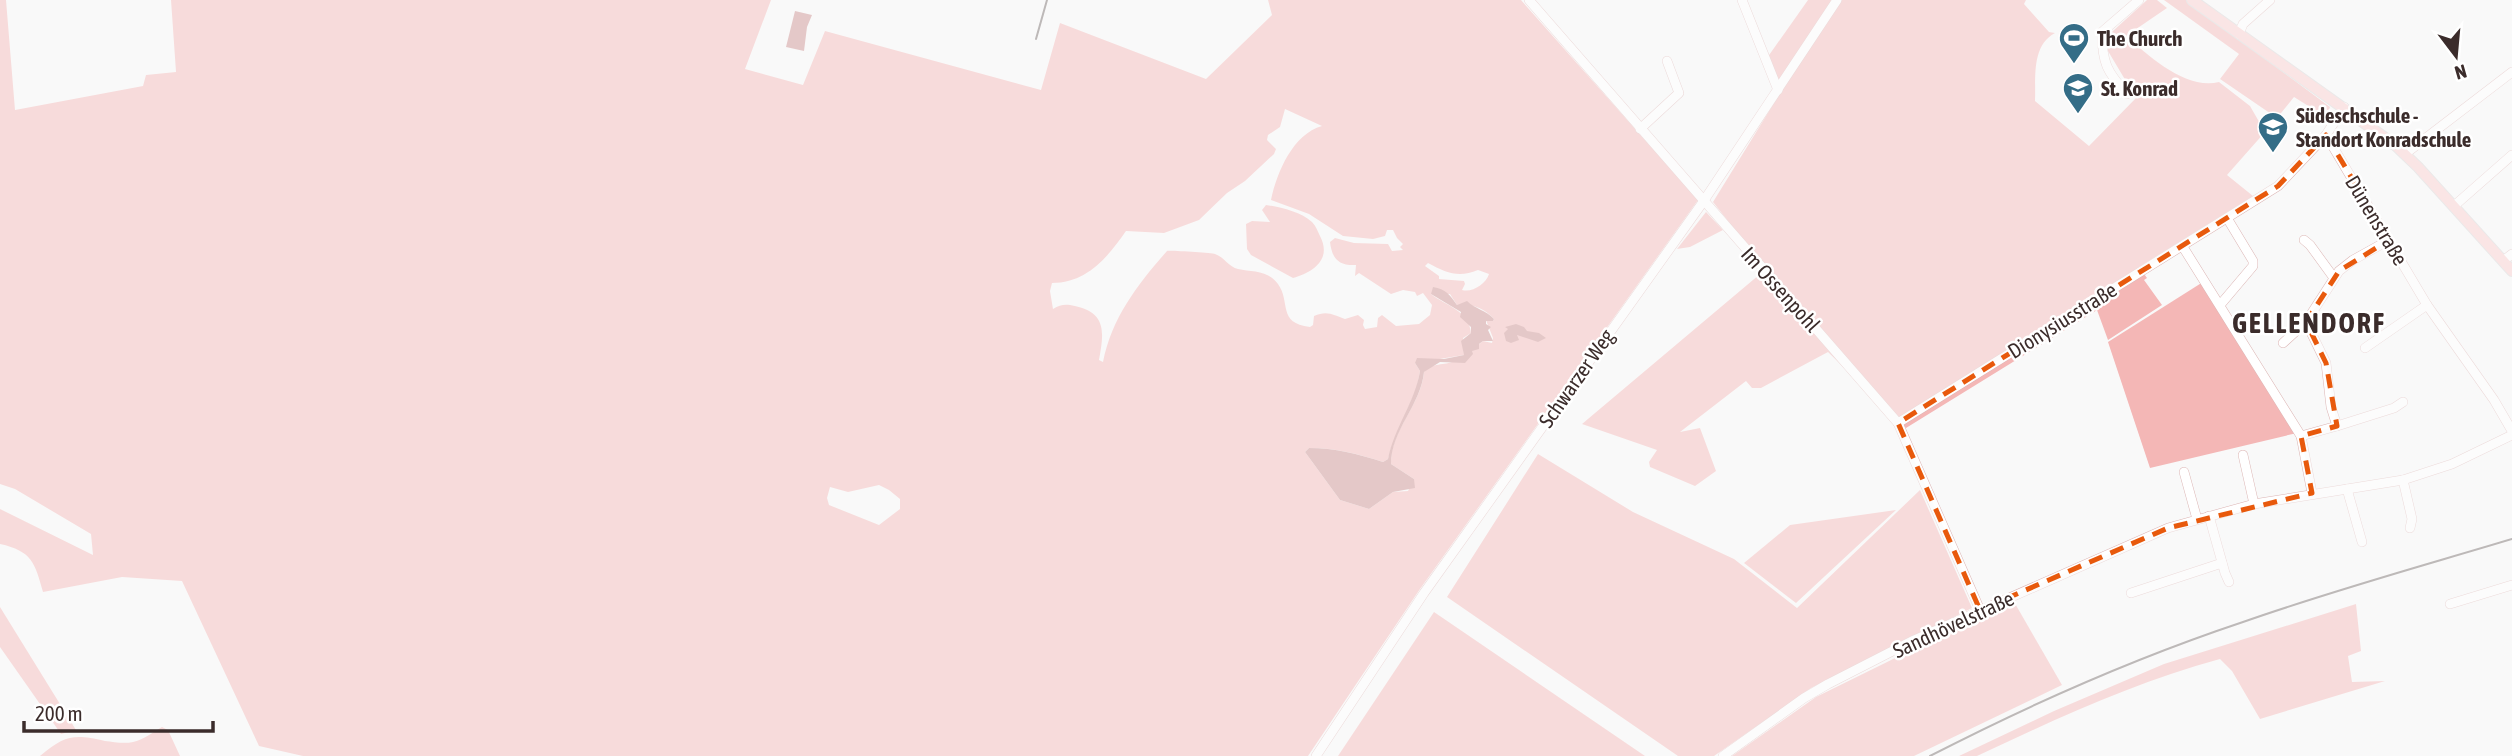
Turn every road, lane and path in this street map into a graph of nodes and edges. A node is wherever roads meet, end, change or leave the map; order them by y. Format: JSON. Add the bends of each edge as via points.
{"nodes":[{"id":1,"x":1529,"y":0,"type":"edge"},
{"id":2,"x":1742,"y":0,"type":"edge"},
{"id":3,"x":1837,"y":0,"type":"edge"},
{"id":4,"x":2139,"y":0,"type":"edge"},
{"id":5,"x":2192,"y":0,"type":"edge"},
{"id":6,"x":2270,"y":0,"type":"edge"},
{"id":7,"x":2239,"y":33,"type":"junction"},
{"id":8,"x":1667,"y":61,"type":"dead end"},
{"id":9,"x":2512,"y":72,"type":"edge"},
{"id":10,"x":1778,"y":90,"type":"junction"},
{"id":11,"x":2127,"y":94,"type":"dead end"},
{"id":12,"x":2344,"y":107,"type":"junction"},
{"id":13,"x":1640,"y":129,"type":"junction"},
{"id":14,"x":2326,"y":135,"type":"junction"},
{"id":15,"x":2405,"y":154,"type":"junction"},
{"id":16,"x":2512,"y":155,"type":"edge"},
{"id":17,"x":1703,"y":202,"type":"junction"},
{"id":18,"x":2454,"y":206,"type":"junction"},
{"id":19,"x":2227,"y":219,"type":"junction"},
{"id":20,"x":2304,"y":240,"type":"dead end"},
{"id":21,"x":2389,"y":240,"type":"junction"},
{"id":22,"x":2183,"y":247,"type":"junction"},
{"id":23,"x":2508,"y":258,"type":"edge"},
{"id":24,"x":2512,"y":271,"type":"edge"},
{"id":25,"x":2334,"y":278,"type":"junction"},
{"id":26,"x":2220,"y":305,"type":"junction"},
{"id":27,"x":2427,"y":305,"type":"junction"},
{"id":28,"x":2306,"y":322,"type":"junction"},
{"id":29,"x":2283,"y":343,"type":"dead end"},
{"id":30,"x":2365,"y":348,"type":"dead end"},
{"id":31,"x":2403,"y":401,"type":"dead end"},
{"id":32,"x":1898,"y":423,"type":"junction"},
{"id":33,"x":2337,"y":426,"type":"junction"},
{"id":34,"x":2512,"y":433,"type":"edge"},
{"id":35,"x":2301,"y":436,"type":"junction"},
{"id":36,"x":2243,"y":454,"type":"dead end"},
{"id":37,"x":2184,"y":472,"type":"dead end"},
{"id":38,"x":2403,"y":480,"type":"junction"},
{"id":39,"x":2347,"y":489,"type":"junction"},
{"id":40,"x":2312,"y":493,"type":"junction"},
{"id":41,"x":2254,"y":504,"type":"junction"},
{"id":42,"x":2209,"y":516,"type":"junction"},
{"id":43,"x":2197,"y":519,"type":"junction"},
{"id":44,"x":2410,"y":528,"type":"dead end"},
{"id":45,"x":2362,"y":542,"type":"dead end"},
{"id":46,"x":2222,"y":562,"type":"junction"},
{"id":47,"x":2229,"y":582,"type":"dead end"},
{"id":48,"x":2512,"y":585,"type":"edge"},
{"id":49,"x":2131,"y":593,"type":"dead end"},
{"id":50,"x":2450,"y":604,"type":"dead end"},
{"id":51,"x":1980,"y":610,"type":"junction"},
{"id":52,"x":1316,"y":756,"type":"edge"},
{"id":53,"x":1723,"y":756,"type":"edge"}],
"edges":[{"from":1,"to":13,"type":"street","name":"Im Ossenpohl"},
{"from":2,"to":10,"type":"street"},
{"from":3,"to":10,"type":"street","name":"Schwarzer Weg"},
{"from":4,"to":11,"type":"street","via":[[2102,33],[2105,65]]},
{"from":5,"to":7,"type":"main road"},
{"from":6,"to":7,"type":"street"},
{"from":7,"to":12,"type":"main road"},
{"from":8,"to":13,"type":"street","via":[[1679,93]]},
{"from":9,"to":15,"type":"street"},
{"from":10,"to":17,"type":"street","name":"Schwarzer Weg"},
{"from":12,"to":14,"type":"street","name":"Dionysiusstraße"},
{"from":12,"to":15,"type":"main road"},
{"from":13,"to":17,"type":"street","name":"Im Ossenpohl"},
{"from":14,"to":19,"type":"street","name":"Dionysiusstraße","via":[[2278,186]]},
{"from":14,"to":21,"type":"street","name":"Dünenstraße"},
{"from":15,"to":18,"type":"main road"},
{"from":16,"to":18,"type":"street"},
{"from":17,"to":32,"type":"street","name":"Im Ossenpohl"},
{"from":17,"to":52,"type":"street","name":"Schwarzer Weg","via":[[1424,593]]},
{"from":18,"to":23,"type":"main road"},
{"from":19,"to":22,"type":"street","name":"Dionysiusstraße"},
{"from":19,"to":26,"type":"street","via":[[2253,266]]},
{"from":20,"to":25,"type":"street"},
{"from":21,"to":25,"type":"street","via":[[2353,260]]},
{"from":21,"to":27,"type":"street","name":"Dünenstraße"},
{"from":22,"to":26,"type":"street"},
{"from":22,"to":32,"type":"street","name":"Dionysiusstraße"},
{"from":23,"to":24,"type":"main road"},
{"from":25,"to":28,"type":"street"},
{"from":26,"to":35,"type":"street"},
{"from":27,"to":30,"type":"street"},
{"from":27,"to":34,"type":"street","name":"Dünenstraße"},
{"from":28,"to":29,"type":"street"},
{"from":28,"to":33,"type":"street","via":[[2326,363]]},
{"from":31,"to":33,"type":"street"},
{"from":32,"to":51,"type":"street","name":"Im Ossenpohl"},
{"from":33,"to":35,"type":"street"},
{"from":34,"to":38,"type":"street","name":"Sandhövelstraße","via":[[2452,464]]},
{"from":35,"to":40,"type":"street"},
{"from":36,"to":41,"type":"street"},
{"from":37,"to":43,"type":"street"},
{"from":38,"to":39,"type":"street","name":"Sandhövelstraße"},
{"from":38,"to":44,"type":"street"},
{"from":39,"to":40,"type":"street","name":"Sandhövelstraße"},
{"from":39,"to":45,"type":"street"},
{"from":40,"to":41,"type":"street","name":"Sandhövelstraße"},
{"from":41,"to":42,"type":"street","name":"Sandhövelstraße"},
{"from":42,"to":43,"type":"street","name":"Sandhövelstraße"},
{"from":42,"to":46,"type":"street"},
{"from":43,"to":51,"type":"street","name":"Sandhövelstraße"},
{"from":46,"to":47,"type":"street"},
{"from":46,"to":49,"type":"street"},
{"from":48,"to":50,"type":"street"},
{"from":51,"to":53,"type":"street","name":"Sandhövelstraße","via":[[1828,684]]}]}
